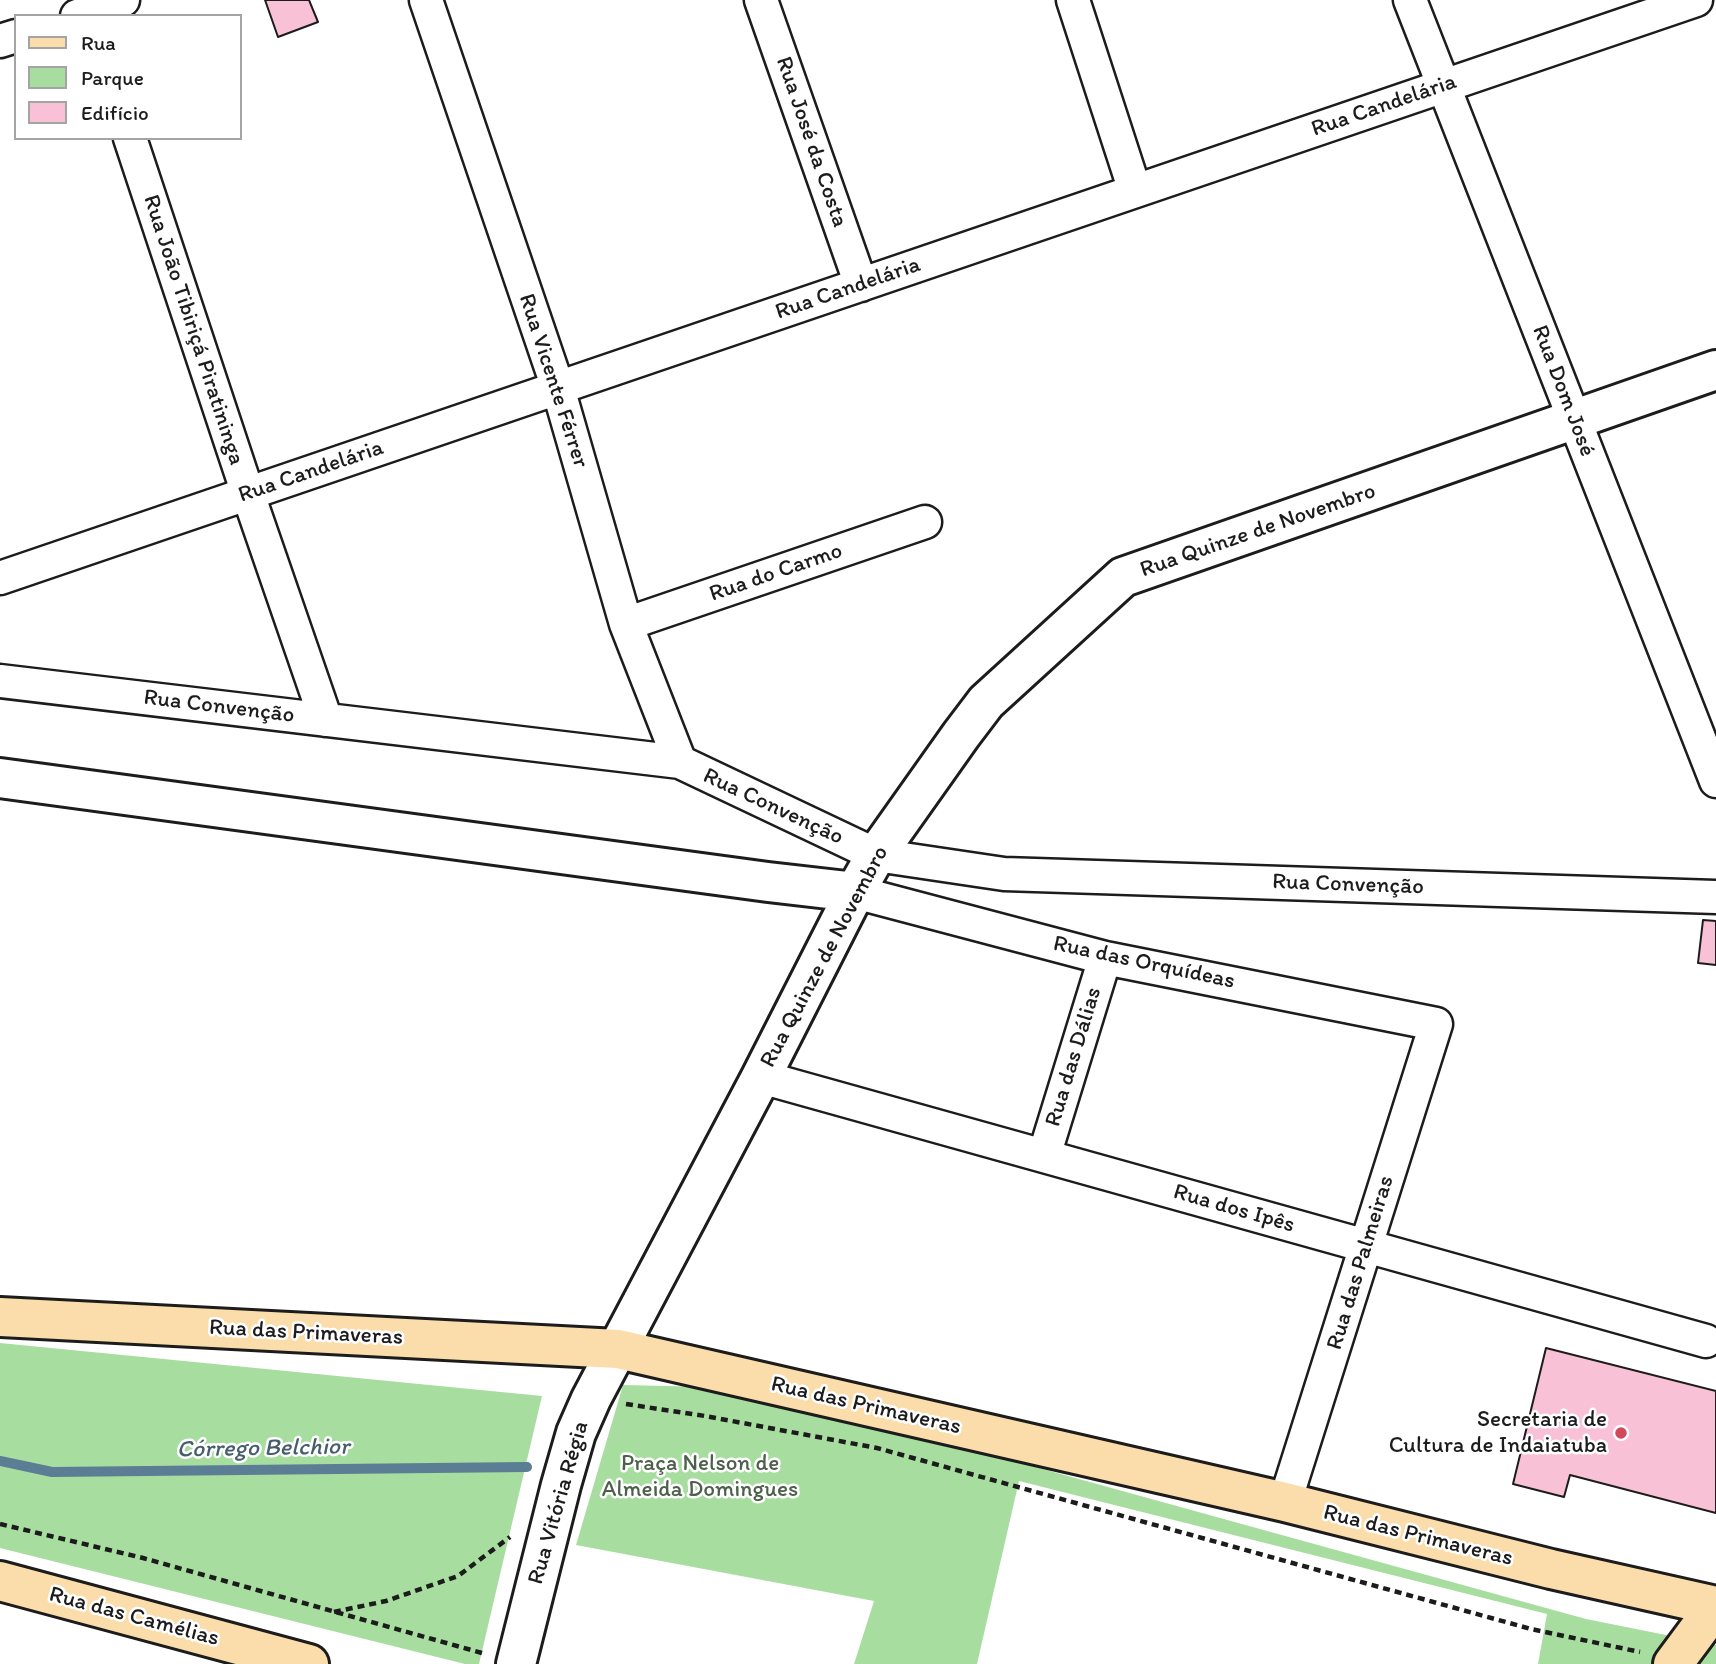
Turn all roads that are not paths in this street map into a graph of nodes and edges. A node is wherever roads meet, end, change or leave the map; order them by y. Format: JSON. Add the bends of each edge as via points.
{"nodes":[{"id":1,"x":123,"y":0,"type":"edge"},
{"id":2,"x":426,"y":0,"type":"edge"},
{"id":3,"x":761,"y":0,"type":"edge"},
{"id":4,"x":1073,"y":0,"type":"edge"},
{"id":5,"x":1410,"y":0,"type":"edge"},
{"id":6,"x":1696,"y":0,"type":"edge"},
{"id":7,"x":84,"y":11,"type":"edge"},
{"id":8,"x":1444,"y":86,"type":"junction"},
{"id":9,"x":131,"y":140,"type":"edge"},
{"id":10,"x":1135,"y":191,"type":"junction"},
{"id":11,"x":860,"y":285,"type":"junction"},
{"id":12,"x":1716,"y":370,"type":"edge"},
{"id":13,"x":558,"y":388,"type":"junction"},
{"id":14,"x":1574,"y":420,"type":"junction"},
{"id":15,"x":248,"y":494,"type":"junction"},
{"id":16,"x":925,"y":522,"type":"dead end"},
{"id":17,"x":0,"y":578,"type":"edge"},
{"id":18,"x":626,"y":624,"type":"junction"},
{"id":19,"x":0,"y":681,"type":"edge"},
{"id":20,"x":326,"y":720,"type":"junction"},
{"id":21,"x":680,"y":762,"type":"junction"},
{"id":22,"x":0,"y":778,"type":"edge"},
{"id":23,"x":1716,"y":782,"type":"edge"},
{"id":24,"x":876,"y":855,"type":"junction"},
{"id":25,"x":855,"y":892,"type":"junction"},
{"id":26,"x":1716,"y":897,"type":"edge"},
{"id":27,"x":1105,"y":958,"type":"junction"},
{"id":28,"x":1436,"y":1024,"type":"joint"},
{"id":29,"x":761,"y":1077,"type":"junction"},
{"id":30,"x":1044,"y":1156,"type":"junction"},
{"id":31,"x":1366,"y":1246,"type":"junction"},
{"id":32,"x":0,"y":1317,"type":"edge"},
{"id":33,"x":1706,"y":1341,"type":"dead end"},
{"id":34,"x":618,"y":1349,"type":"junction"},
{"id":35,"x":1285,"y":1502,"type":"junction"},
{"id":36,"x":0,"y":1581,"type":"edge"},
{"id":37,"x":1716,"y":1606,"type":"edge"},
{"id":38,"x":1676,"y":1660,"type":"edge"},
{"id":39,"x":516,"y":1663,"type":"edge"},
{"id":40,"x":309,"y":1664,"type":"edge"}],
"edges":[{"from":1,"to":7,"type":"street"},
{"from":2,"to":13,"type":"street","name":"Rua Vicente Férrer"},
{"from":3,"to":11,"type":"street","name":"Rua José da Costa"},
{"from":4,"to":10,"type":"street"},
{"from":5,"to":8,"type":"street","name":"Rua Dom José"},
{"from":6,"to":8,"type":"street","name":"Rua Candelária"},
{"from":8,"to":10,"type":"street","name":"Rua Candelária"},
{"from":8,"to":14,"type":"street","name":"Rua Dom José"},
{"from":9,"to":15,"type":"street","name":"Rua João Tibiriçá Piratininga"},
{"from":10,"to":11,"type":"street","name":"Rua Candelária"},
{"from":11,"to":13,"type":"street","name":"Rua Candelária"},
{"from":12,"to":14,"type":"main road","name":"Rua Quinze de Novembro"},
{"from":13,"to":15,"type":"street","name":"Rua Candelária"},
{"from":13,"to":18,"type":"street","name":"Rua Vicente Férrer"},
{"from":14,"to":23,"type":"street","name":"Rua Dom José"},
{"from":14,"to":24,"type":"main road","name":"Rua Quinze de Novembro","via":[[1123,578],[986,702]]},
{"from":15,"to":17,"type":"street","name":"Rua Candelária"},
{"from":15,"to":20,"type":"street","name":"Rua João Tibiriçá Piratininga"},
{"from":16,"to":18,"type":"street","name":"Rua do Carmo"},
{"from":18,"to":21,"type":"street","name":"Rua Vicente Férrer"},
{"from":19,"to":20,"type":"street","name":"Rua Convenção"},
{"from":20,"to":21,"type":"street","name":"Rua Convenção"},
{"from":21,"to":24,"type":"street","name":"Rua Convenção"},
{"from":22,"to":25,"type":"main road"},
{"from":24,"to":25,"type":"main road","name":"Rua Quinze de Novembro"},
{"from":24,"to":26,"type":"street","name":"Rua Convenção","via":[[1004,874]]},
{"from":25,"to":27,"type":"street","name":"Rua das Orquídeas"},
{"from":25,"to":29,"type":"main road","name":"Rua Quinze de Novembro"},
{"from":27,"to":28,"type":"street","name":"Rua das Orquídeas"},
{"from":27,"to":30,"type":"street","name":"Rua das Dálias"},
{"from":28,"to":31,"type":"street","name":"Rua das Palmeiras"},
{"from":29,"to":30,"type":"street","name":"Rua dos Ipês"},
{"from":29,"to":34,"type":"main road","name":"Rua Quinze de Novembro"},
{"from":30,"to":31,"type":"street","name":"Rua dos Ipês"},
{"from":31,"to":33,"type":"street","name":"Rua dos Ipês"},
{"from":31,"to":35,"type":"street","name":"Rua das Palmeiras"},
{"from":32,"to":34,"type":"main road","name":"Rua das Primaveras"},
{"from":34,"to":35,"type":"main road","name":"Rua das Primaveras"},
{"from":34,"to":39,"type":"main road","name":"Rua Vitória Régia","via":[[583,1416]]},
{"from":35,"to":37,"type":"main road","name":"Rua das Primaveras"},
{"from":36,"to":40,"type":"main road","name":"Rua das Camélias"},
{"from":37,"to":38,"type":"main road"}]}
